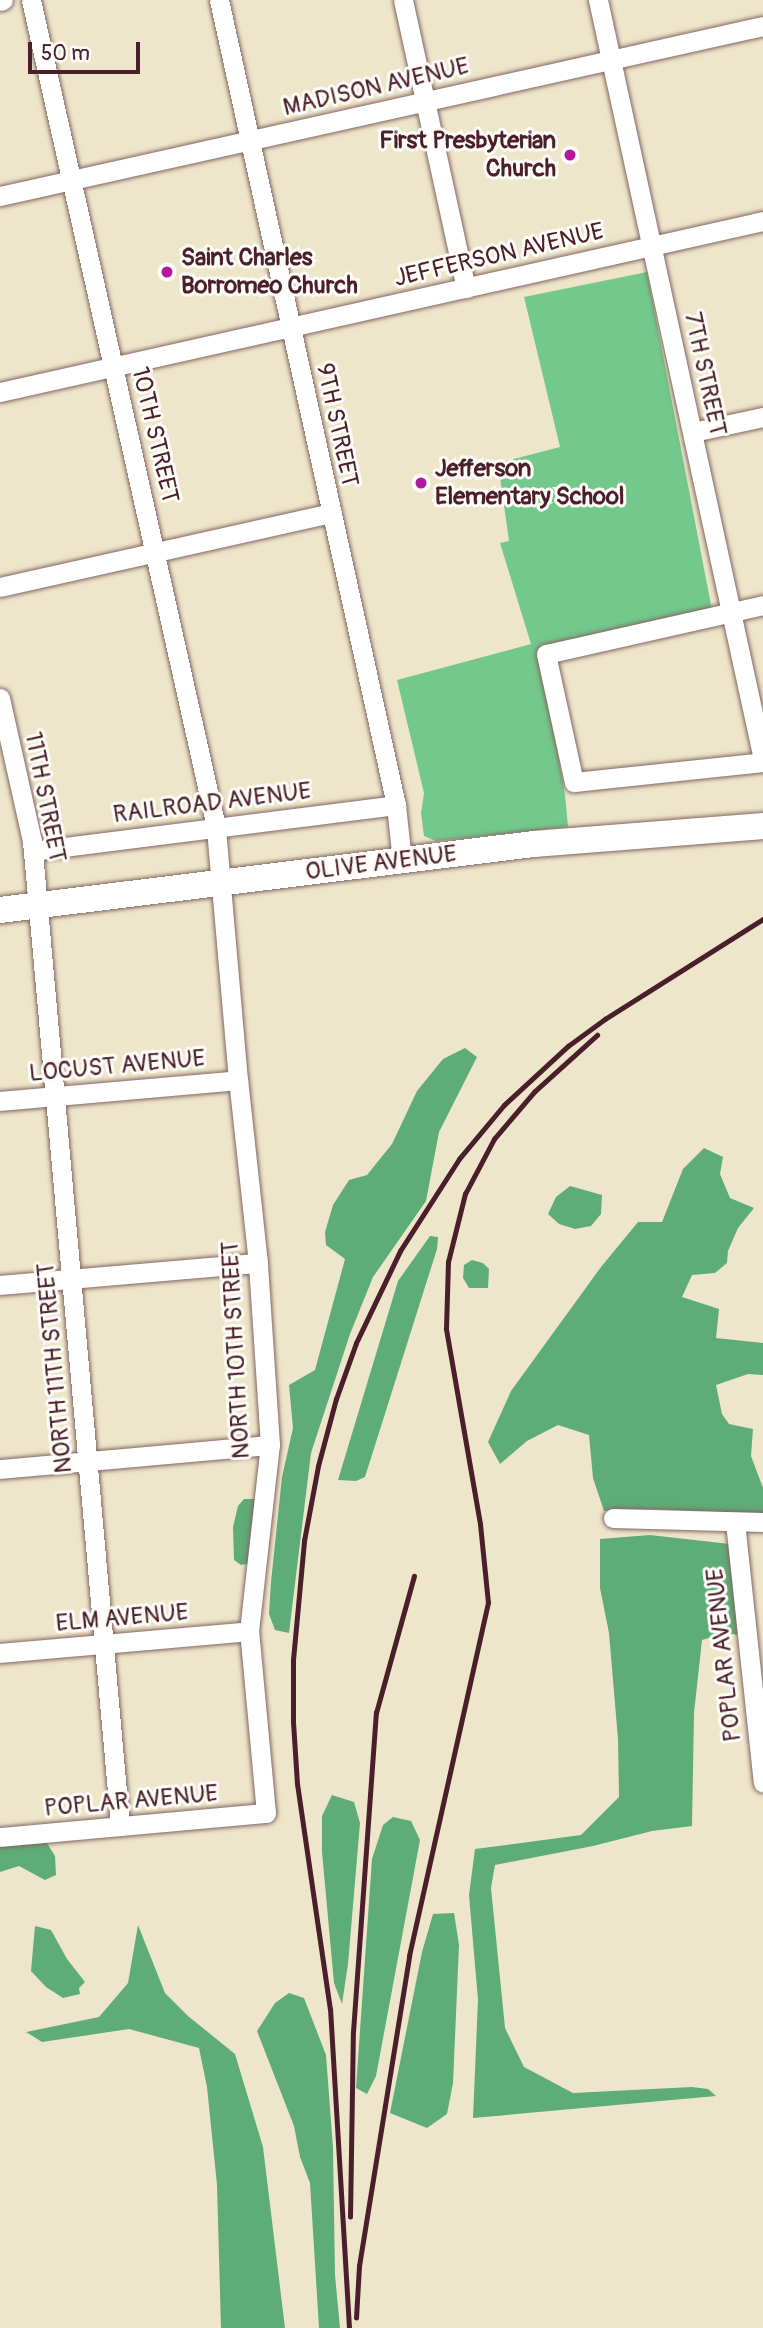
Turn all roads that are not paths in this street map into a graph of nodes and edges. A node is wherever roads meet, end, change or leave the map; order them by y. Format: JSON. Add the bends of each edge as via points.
{"nodes":[{"id":1,"x":31,"y":0,"type":"edge"},
{"id":2,"x":219,"y":0,"type":"edge"},
{"id":3,"x":403,"y":0,"type":"edge"},
{"id":4,"x":598,"y":0,"type":"edge"},
{"id":5,"x":763,"y":26,"type":"edge"},
{"id":6,"x":611,"y":60,"type":"junction"},
{"id":7,"x":425,"y":101,"type":"junction"},
{"id":8,"x":250,"y":141,"type":"junction"},
{"id":9,"x":72,"y":180,"type":"junction"},
{"id":10,"x":0,"y":196,"type":"edge"},
{"id":11,"x":763,"y":221,"type":"edge"},
{"id":12,"x":652,"y":246,"type":"junction"},
{"id":13,"x":466,"y":288,"type":"junction"},
{"id":14,"x":290,"y":327,"type":"junction"},
{"id":15,"x":114,"y":366,"type":"junction"},
{"id":16,"x":0,"y":392,"type":"edge"},
{"id":17,"x":763,"y":417,"type":"edge"},
{"id":18,"x":693,"y":432,"type":"junction"},
{"id":19,"x":332,"y":513,"type":"junction"},
{"id":20,"x":156,"y":552,"type":"junction"},
{"id":21,"x":0,"y":587,"type":"edge"},
{"id":22,"x":763,"y":605,"type":"edge"},
{"id":23,"x":733,"y":612,"type":"junction"},
{"id":24,"x":0,"y":698,"type":"edge"},
{"id":25,"x":763,"y":760,"type":"edge"},
{"id":26,"x":396,"y":805,"type":"junction"},
{"id":27,"x":763,"y":826,"type":"edge"},
{"id":28,"x":216,"y":827,"type":"junction"},
{"id":29,"x":33,"y":851,"type":"junction"},
{"id":30,"x":402,"y":861,"type":"junction"},
{"id":31,"x":220,"y":883,"type":"junction"},
{"id":32,"x":38,"y":906,"type":"junction"},
{"id":33,"x":0,"y":910,"type":"edge"},
{"id":34,"x":237,"y":1080,"type":"junction"},
{"id":35,"x":55,"y":1096,"type":"junction"},
{"id":36,"x":0,"y":1101,"type":"edge"},
{"id":37,"x":258,"y":1263,"type":"junction"},
{"id":38,"x":71,"y":1279,"type":"junction"},
{"id":39,"x":0,"y":1285,"type":"edge"},
{"id":40,"x":270,"y":1445,"type":"junction"},
{"id":41,"x":88,"y":1461,"type":"junction"},
{"id":42,"x":0,"y":1469,"type":"edge"},
{"id":43,"x":613,"y":1518,"type":"dead end"},
{"id":44,"x":735,"y":1522,"type":"junction"},
{"id":45,"x":763,"y":1522,"type":"edge"},
{"id":46,"x":249,"y":1631,"type":"junction"},
{"id":47,"x":104,"y":1644,"type":"junction"},
{"id":48,"x":0,"y":1653,"type":"edge"},
{"id":49,"x":763,"y":1783,"type":"edge"},
{"id":50,"x":266,"y":1814,"type":"joint"},
{"id":51,"x":120,"y":1826,"type":"junction"},
{"id":52,"x":0,"y":1837,"type":"edge"}],
"edges":[{"from":1,"to":9,"type":"street","name":"10TH STREET"},
{"from":2,"to":8,"type":"street","name":"9TH STREET"},
{"from":3,"to":7,"type":"street"},
{"from":4,"to":6,"type":"street","name":"7TH STREET"},
{"from":5,"to":6,"type":"street","name":"MADISON AVENUE"},
{"from":6,"to":7,"type":"street","name":"MADISON AVENUE"},
{"from":6,"to":12,"type":"street","name":"7TH STREET"},
{"from":7,"to":8,"type":"street","name":"MADISON AVENUE"},
{"from":7,"to":13,"type":"street"},
{"from":8,"to":9,"type":"street","name":"MADISON AVENUE"},
{"from":8,"to":14,"type":"street","name":"9TH STREET"},
{"from":9,"to":10,"type":"street","name":"MADISON AVENUE"},
{"from":9,"to":15,"type":"street","name":"10TH STREET"},
{"from":11,"to":12,"type":"street","name":"JEFFERSON AVENUE"},
{"from":12,"to":13,"type":"street","name":"JEFFERSON AVENUE"},
{"from":12,"to":18,"type":"street","name":"7TH STREET"},
{"from":13,"to":14,"type":"street","name":"JEFFERSON AVENUE"},
{"from":14,"to":15,"type":"street","name":"JEFFERSON AVENUE"},
{"from":14,"to":19,"type":"street","name":"9TH STREET"},
{"from":15,"to":16,"type":"street","name":"JEFFERSON AVENUE"},
{"from":15,"to":20,"type":"street","name":"10TH STREET"},
{"from":17,"to":18,"type":"street"},
{"from":18,"to":23,"type":"street","name":"7TH STREET"},
{"from":19,"to":20,"type":"street"},
{"from":19,"to":26,"type":"street","name":"9TH STREET"},
{"from":20,"to":21,"type":"street"},
{"from":20,"to":28,"type":"street","name":"10TH STREET"},
{"from":22,"to":23,"type":"street"},
{"from":23,"to":25,"type":"street","name":"7TH STREET"},
{"from":23,"to":25,"type":"street","via":[[546,654],[574,782]]},
{"from":24,"to":29,"type":"street","name":"11TH STREET"},
{"from":26,"to":28,"type":"street","name":"RAILROAD AVENUE"},
{"from":26,"to":30,"type":"street","name":"9TH STREET"},
{"from":27,"to":30,"type":"main road","name":"OLIVE AVENUE","via":[[580,839]]},
{"from":28,"to":29,"type":"street","name":"RAILROAD AVENUE"},
{"from":28,"to":31,"type":"street","name":"10TH STREET"},
{"from":29,"to":32,"type":"street","name":"11TH STREET"},
{"from":30,"to":31,"type":"main road","name":"OLIVE AVENUE"},
{"from":31,"to":32,"type":"main road","name":"OLIVE AVENUE"},
{"from":31,"to":34,"type":"street","name":"NORTH 10TH STREET"},
{"from":32,"to":33,"type":"main road","name":"OLIVE AVENUE"},
{"from":32,"to":35,"type":"street","name":"NORTH 11TH STREET"},
{"from":34,"to":35,"type":"street","name":"LOCUST AVENUE"},
{"from":34,"to":37,"type":"street","name":"NORTH 10TH STREET"},
{"from":35,"to":36,"type":"street","name":"LOCUST AVENUE"},
{"from":35,"to":38,"type":"street","name":"NORTH 11TH STREET"},
{"from":37,"to":38,"type":"street"},
{"from":37,"to":40,"type":"street","name":"NORTH 10TH STREET"},
{"from":38,"to":39,"type":"street"},
{"from":38,"to":41,"type":"street","name":"NORTH 11TH STREET"},
{"from":40,"to":41,"type":"street"},
{"from":40,"to":46,"type":"street","name":"NORTH 10TH STREET"},
{"from":41,"to":42,"type":"street"},
{"from":41,"to":47,"type":"street","name":"NORTH 11TH STREET"},
{"from":43,"to":44,"type":"street"},
{"from":44,"to":45,"type":"street"},
{"from":44,"to":49,"type":"street","name":"POPLAR AVENUE"},
{"from":46,"to":47,"type":"street","name":"ELM AVENUE"},
{"from":46,"to":50,"type":"street","name":"NORTH 10TH STREET"},
{"from":47,"to":48,"type":"street","name":"ELM AVENUE"},
{"from":47,"to":51,"type":"street","name":"NORTH 11TH STREET"},
{"from":50,"to":51,"type":"street","name":"POPLAR AVENUE"},
{"from":51,"to":52,"type":"street","name":"POPLAR AVENUE"}]}
